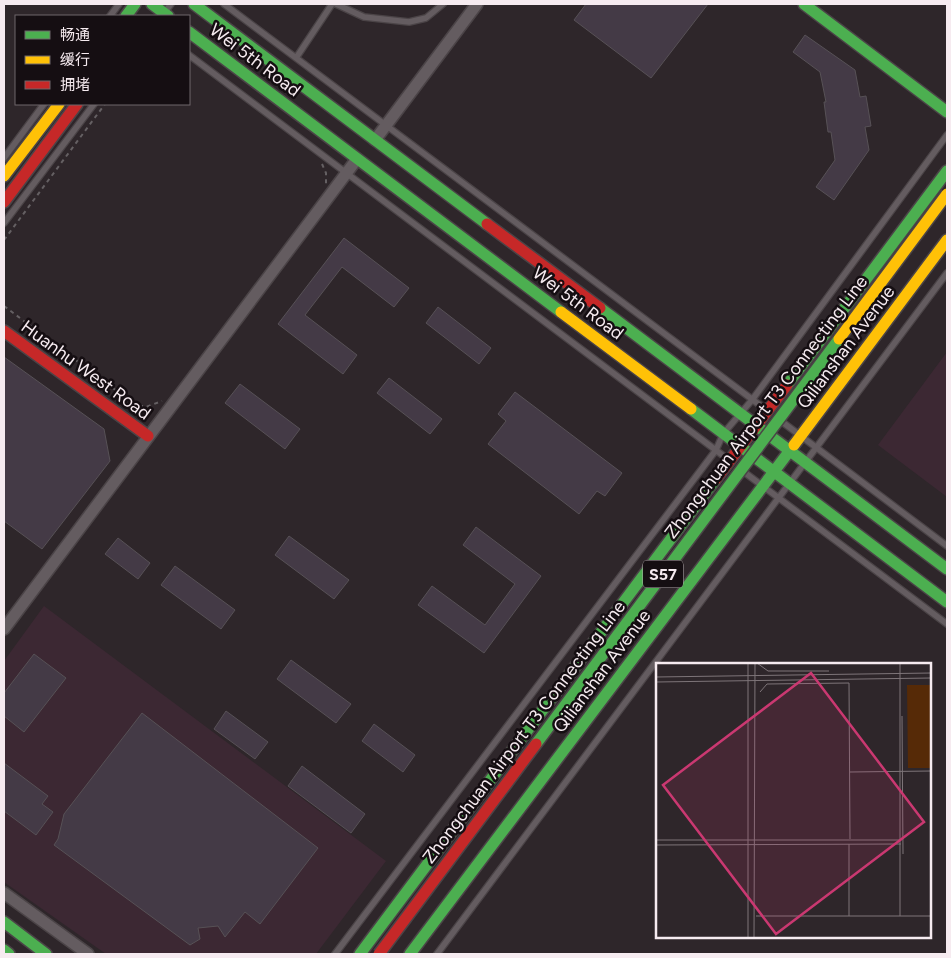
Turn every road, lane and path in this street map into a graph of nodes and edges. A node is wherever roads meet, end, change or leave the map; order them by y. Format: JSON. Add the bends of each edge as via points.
{"nodes":[{"id":1,"x":119,"y":4,"type":"edge"},
{"id":2,"x":135,"y":4,"type":"edge"},
{"id":3,"x":194,"y":4,"type":"edge"},
{"id":4,"x":224,"y":4,"type":"edge"},
{"id":5,"x":332,"y":4,"type":"edge"},
{"id":6,"x":336,"y":4,"type":"edge"},
{"id":7,"x":443,"y":4,"type":"edge"},
{"id":8,"x":476,"y":4,"type":"edge"},
{"id":9,"x":804,"y":4,"type":"edge"},
{"id":10,"x":150,"y":6,"type":"edge"},
{"id":11,"x":166,"y":12,"type":"edge"},
{"id":12,"x":111,"y":15,"type":"edge"},
{"id":13,"x":127,"y":15,"type":"edge"},
{"id":14,"x":190,"y":33,"type":"edge"},
{"id":15,"x":190,"y":56,"type":"edge"},
{"id":16,"x":296,"y":58,"type":"junction"},
{"id":17,"x":43,"y":105,"type":"edge"},
{"id":18,"x":58,"y":105,"type":"edge"},
{"id":19,"x":76,"y":105,"type":"edge"},
{"id":20,"x":93,"y":105,"type":"edge"},
{"id":21,"x":104,"y":105,"type":"edge"},
{"id":22,"x":947,"y":112,"type":"edge"},
{"id":23,"x":386,"y":125,"type":"junction"},
{"id":24,"x":947,"y":135,"type":"edge"},
{"id":25,"x":375,"y":140,"type":"junction"},
{"id":26,"x":4,"y":158,"type":"edge"},
{"id":27,"x":357,"y":159,"type":"junction"},
{"id":28,"x":319,"y":160,"type":"dead end"},
{"id":29,"x":947,"y":171,"type":"edge"},
{"id":30,"x":346,"y":174,"type":"junction"},
{"id":31,"x":4,"y":176,"type":"edge"},
{"id":32,"x":326,"y":186,"type":"dead end"},
{"id":33,"x":947,"y":194,"type":"edge"},
{"id":34,"x":4,"y":202,"type":"edge"},
{"id":35,"x":4,"y":223,"type":"edge"},
{"id":36,"x":4,"y":240,"type":"edge"},
{"id":37,"x":947,"y":240,"type":"edge"},
{"id":38,"x":947,"y":273,"type":"edge"},
{"id":39,"x":4,"y":306,"type":"edge"},
{"id":40,"x":4,"y":332,"type":"edge"},
{"id":41,"x":164,"y":399,"type":"dead end"},
{"id":42,"x":752,"y":400,"type":"junction"},
{"id":43,"x":768,"y":411,"type":"junction"},
{"id":44,"x":741,"y":414,"type":"junction"},
{"id":45,"x":799,"y":415,"type":"dead end"},
{"id":46,"x":756,"y":426,"type":"junction"},
{"id":47,"x":723,"y":434,"type":"junction"},
{"id":48,"x":148,"y":436,"type":"junction"},
{"id":49,"x":801,"y":436,"type":"junction"},
{"id":50,"x":741,"y":447,"type":"junction"},
{"id":51,"x":816,"y":448,"type":"junction"},
{"id":52,"x":716,"y":450,"type":"junction"},
{"id":53,"x":790,"y":451,"type":"junction"},
{"id":54,"x":730,"y":461,"type":"junction"},
{"id":55,"x":805,"y":462,"type":"junction"},
{"id":56,"x":774,"y":472,"type":"junction"},
{"id":57,"x":790,"y":484,"type":"junction"},
{"id":58,"x":746,"y":486,"type":"dead end"},
{"id":59,"x":764,"y":486,"type":"junction"},
{"id":60,"x":779,"y":498,"type":"junction"},
{"id":61,"x":947,"y":546,"type":"edge"},
{"id":62,"x":947,"y":569,"type":"edge"},
{"id":63,"x":947,"y":602,"type":"edge"},
{"id":64,"x":947,"y":624,"type":"edge"},
{"id":65,"x":4,"y":629,"type":"edge"},
{"id":66,"x":455,"y":875,"type":"dead end"},
{"id":67,"x":4,"y":893,"type":"edge"},
{"id":68,"x":4,"y":922,"type":"edge"},
{"id":69,"x":4,"y":950,"type":"edge"},
{"id":70,"x":406,"y":950,"type":"edge"},
{"id":71,"x":9,"y":954,"type":"edge"},
{"id":72,"x":46,"y":954,"type":"edge"},
{"id":73,"x":88,"y":954,"type":"edge"},
{"id":74,"x":335,"y":954,"type":"edge"},
{"id":75,"x":360,"y":954,"type":"edge"},
{"id":76,"x":379,"y":954,"type":"edge"},
{"id":77,"x":437,"y":954,"type":"edge"}],
"edges":[{"from":1,"to":12,"type":"lane"},
{"from":2,"to":13,"type":"main road"},
{"from":3,"to":25,"type":"main road","name":"Wei 5th Road"},
{"from":4,"to":16,"type":"lane"},
{"from":5,"to":16,"type":"lane"},
{"from":6,"to":7,"type":"lane","via":[[364,17],[409,22],[426,18]]},
{"from":8,"to":23,"type":"street"},
{"from":9,"to":22,"type":"main road"},
{"from":10,"to":11,"type":"main road"},
{"from":14,"to":27,"type":"main road","name":"Wei 5th Road"},
{"from":15,"to":30,"type":"lane"},
{"from":16,"to":23,"type":"lane"},
{"from":17,"to":26,"type":"lane"},
{"from":18,"to":31,"type":"main road"},
{"from":19,"to":34,"type":"main road"},
{"from":20,"to":35,"type":"lane"},
{"from":21,"to":36,"type":"path"},
{"from":23,"to":25,"type":"street"},
{"from":23,"to":42,"type":"lane"},
{"from":24,"to":42,"type":"lane"},
{"from":25,"to":44,"type":"main road","name":"Wei 5th Road"},
{"from":27,"to":30,"type":"street"},
{"from":27,"to":47,"type":"main road","name":"Wei 5th Road"},
{"from":28,"to":32,"type":"path","via":[[326,173]]},
{"from":29,"to":43,"type":"main road","name":"Qilianshan Avenue"},
{"from":30,"to":48,"type":"street"},
{"from":30,"to":52,"type":"lane"},
{"from":33,"to":76,"type":"main road","name":"Zhongchuan Airport T3 Connecting Line","number":"S57","bridge":true},
{"from":37,"to":49,"type":"main road","name":"Qilianshan Avenue"},
{"from":38,"to":51,"type":"lane"},
{"from":39,"to":41,"type":"path","via":[[134,404],[146,407]]},
{"from":40,"to":48,"type":"main road","name":"Huanhu West Road"},
{"from":42,"to":43,"type":"lane"},
{"from":42,"to":44,"type":"lane"},
{"from":43,"to":46,"type":"main road","name":"Qilianshan Avenue"},
{"from":43,"to":49,"type":"lane"},
{"from":44,"to":46,"type":"main road","name":"Wei 5th Road"},
{"from":44,"to":47,"type":"lane"},
{"from":45,"to":58,"type":"main road","name":"Zhongchuan Airport T3 Connecting Line"},
{"from":46,"to":50,"type":"main road","name":"Qilianshan Avenue"},
{"from":46,"to":53,"type":"main road","name":"Wei 5th Road"},
{"from":47,"to":50,"type":"main road","name":"Wei 5th Road"},
{"from":47,"to":52,"type":"lane"},
{"from":48,"to":65,"type":"street"},
{"from":49,"to":51,"type":"lane"},
{"from":49,"to":53,"type":"main road","name":"Qilianshan Avenue"},
{"from":50,"to":54,"type":"main road","name":"Qilianshan Avenue"},
{"from":50,"to":56,"type":"main road","name":"Wei 5th Road"},
{"from":51,"to":55,"type":"lane"},
{"from":51,"to":61,"type":"lane"},
{"from":52,"to":54,"type":"lane"},
{"from":52,"to":74,"type":"lane"},
{"from":53,"to":55,"type":"main road","name":"Wei 5th Road"},
{"from":53,"to":56,"type":"main road","name":"Qilianshan Avenue"},
{"from":54,"to":59,"type":"lane"},
{"from":54,"to":75,"type":"main road","name":"Qilianshan Avenue"},
{"from":55,"to":57,"type":"lane"},
{"from":55,"to":62,"type":"main road","name":"Wei 5th Road"},
{"from":56,"to":57,"type":"main road","name":"Wei 5th Road"},
{"from":56,"to":59,"type":"main road","name":"Qilianshan Avenue"},
{"from":57,"to":60,"type":"lane"},
{"from":57,"to":63,"type":"main road","name":"Wei 5th Road"},
{"from":59,"to":60,"type":"lane"},
{"from":59,"to":70,"type":"main road","name":"Qilianshan Avenue"},
{"from":60,"to":64,"type":"lane"},
{"from":60,"to":77,"type":"lane"},
{"from":66,"to":70,"type":"main road","name":"Zhongchuan Airport T3 Connecting Line"},
{"from":67,"to":73,"type":"street"},
{"from":68,"to":72,"type":"main road"},
{"from":69,"to":71,"type":"main road"}]}
